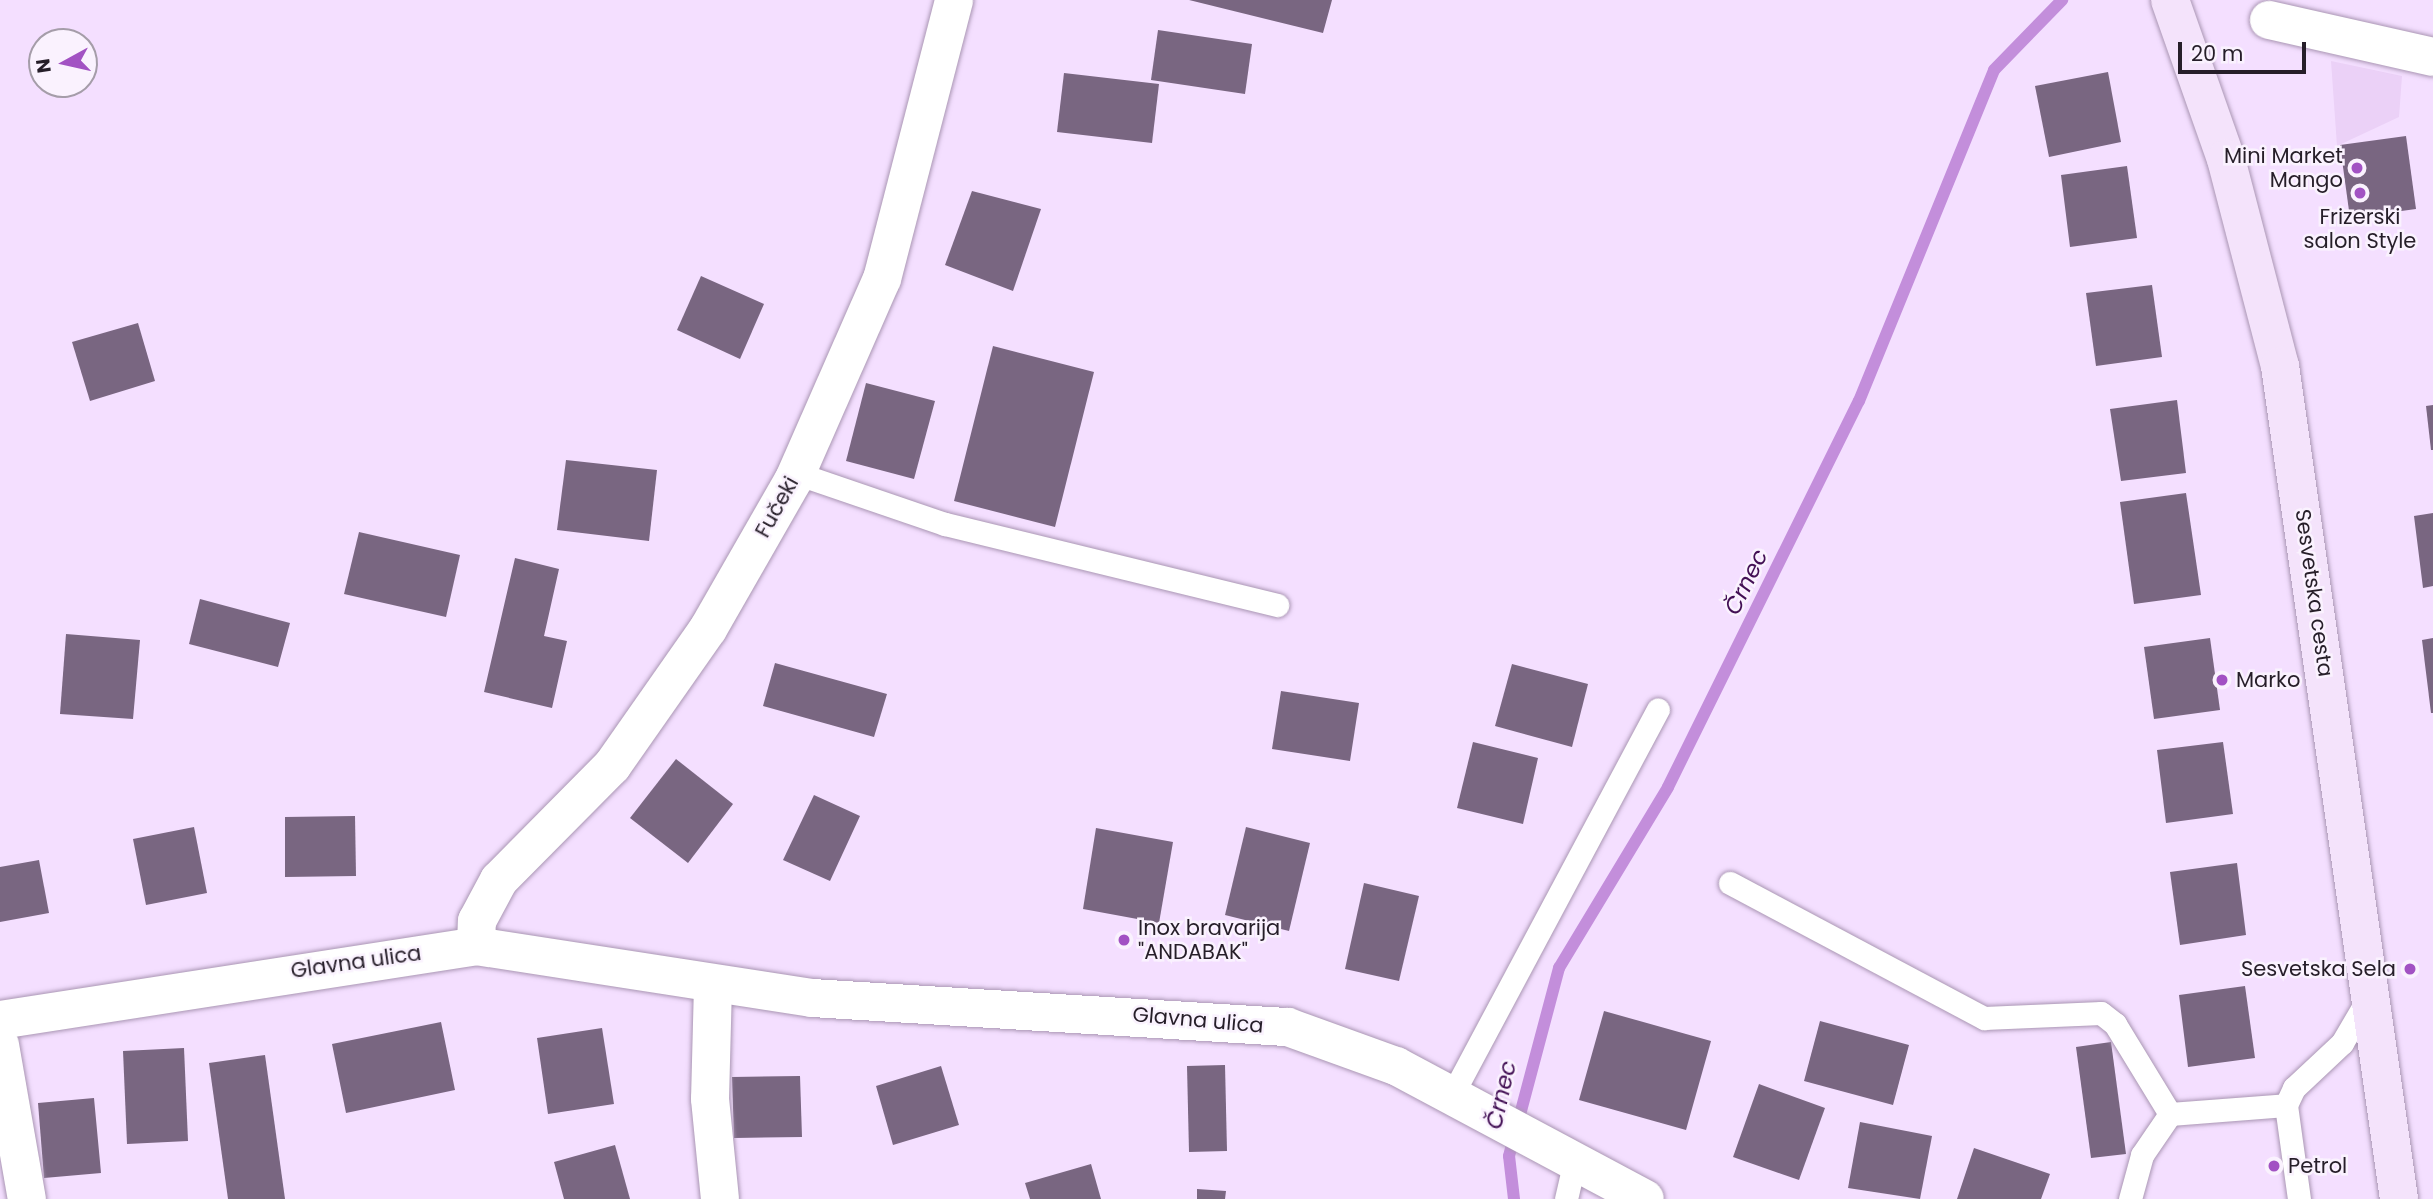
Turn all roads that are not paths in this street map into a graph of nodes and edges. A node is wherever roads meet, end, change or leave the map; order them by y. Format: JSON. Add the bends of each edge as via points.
{"nodes":[{"id":1,"x":954,"y":0,"type":"edge"},
{"id":2,"x":2170,"y":0,"type":"edge"},
{"id":3,"x":2269,"y":20,"type":"dead end"},
{"id":4,"x":2433,"y":57,"type":"edge"},
{"id":5,"x":796,"y":473,"type":"junction"},
{"id":6,"x":1277,"y":606,"type":"dead end"},
{"id":7,"x":1658,"y":710,"type":"dead end"},
{"id":8,"x":1730,"y":883,"type":"dead end"},
{"id":9,"x":476,"y":946,"type":"junction"},
{"id":10,"x":713,"y":985,"type":"junction"},
{"id":11,"x":2370,"y":994,"type":"junction"},
{"id":12,"x":0,"y":1020,"type":"edge"},
{"id":13,"x":0,"y":1045,"type":"edge"},
{"id":14,"x":1452,"y":1095,"type":"junction"},
{"id":15,"x":2286,"y":1105,"type":"junction"},
{"id":16,"x":2170,"y":1114,"type":"junction"},
{"id":17,"x":1570,"y":1182,"type":"edge"},
{"id":18,"x":27,"y":1199,"type":"edge"},
{"id":19,"x":720,"y":1199,"type":"edge"},
{"id":20,"x":1645,"y":1199,"type":"edge"},
{"id":21,"x":2130,"y":1199,"type":"edge"},
{"id":22,"x":2299,"y":1199,"type":"edge"},
{"id":23,"x":2399,"y":1199,"type":"edge"}],
"edges":[{"from":1,"to":5,"type":"street","name":"Fučeki","via":[[882,279]]},
{"from":2,"to":11,"type":"main road","name":"Sesvetska cesta","via":[[2226,159],[2280,366]]},
{"from":3,"to":4,"type":"street"},
{"from":5,"to":6,"type":"lane","via":[[945,524]]},
{"from":5,"to":9,"type":"street","name":"Fučeki","via":[[708,629],[612,766],[499,880],[477,921]]},
{"from":7,"to":14,"type":"lane"},
{"from":8,"to":16,"type":"lane","via":[[1984,1018],[2101,1013],[2115,1024]]},
{"from":9,"to":10,"type":"street","name":"Glavna ulica"},
{"from":9,"to":12,"type":"street","name":"Glavna ulica"},
{"from":10,"to":14,"type":"street","name":"Glavna ulica","via":[[812,998],[1287,1027],[1333,1040]]},
{"from":10,"to":19,"type":"street","via":[[710,1099]]},
{"from":11,"to":15,"type":"lane","via":[[2342,1042],[2294,1088]]},
{"from":11,"to":23,"type":"main road","name":"Sesvetska cesta"},
{"from":13,"to":18,"type":"street"},
{"from":14,"to":17,"type":"street","name":"Glavna ulica","via":[[1536,1145]]},
{"from":15,"to":16,"type":"lane"},
{"from":15,"to":22,"type":"lane"},
{"from":16,"to":21,"type":"lane","via":[[2142,1155]]},
{"from":17,"to":20,"type":"street","name":"Glavna ulica"}]}
